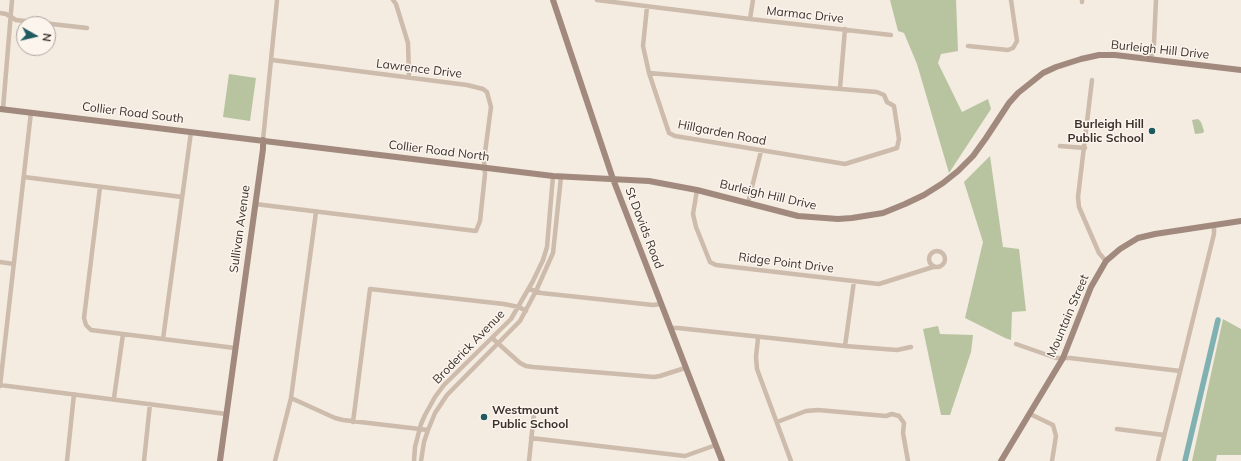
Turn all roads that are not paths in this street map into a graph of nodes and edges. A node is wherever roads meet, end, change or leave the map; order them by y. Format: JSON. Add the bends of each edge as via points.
{"nodes":[{"id":1,"x":12,"y":0,"type":"edge"},
{"id":2,"x":277,"y":0,"type":"edge"},
{"id":3,"x":393,"y":0,"type":"edge"},
{"id":4,"x":553,"y":0,"type":"edge"},
{"id":5,"x":598,"y":0,"type":"edge"},
{"id":6,"x":753,"y":0,"type":"edge"},
{"id":7,"x":1011,"y":0,"type":"edge"},
{"id":8,"x":1156,"y":0,"type":"edge"},
{"id":9,"x":647,"y":7,"type":"junction"},
{"id":10,"x":0,"y":13,"type":"edge"},
{"id":11,"x":10,"y":17,"type":"junction"},
{"id":12,"x":750,"y":19,"type":"junction"},
{"id":13,"x":87,"y":28,"type":"dead end"},
{"id":14,"x":845,"y":30,"type":"junction"},
{"id":15,"x":891,"y":35,"type":"dead end"},
{"id":16,"x":968,"y":46,"type":"dead end"},
{"id":17,"x":1151,"y":59,"type":"junction"},
{"id":18,"x":272,"y":60,"type":"junction"},
{"id":19,"x":1241,"y":70,"type":"edge"},
{"id":20,"x":649,"y":73,"type":"junction"},
{"id":21,"x":409,"y":77,"type":"junction"},
{"id":22,"x":1092,"y":80,"type":"dead end"},
{"id":23,"x":840,"y":88,"type":"junction"},
{"id":24,"x":1,"y":109,"type":"edge"},
{"id":25,"x":31,"y":112,"type":"junction"},
{"id":26,"x":191,"y":132,"type":"junction"},
{"id":27,"x":263,"y":140,"type":"junction"},
{"id":28,"x":1060,"y":146,"type":"dead end"},
{"id":29,"x":1085,"y":148,"type":"junction"},
{"id":30,"x":761,"y":151,"type":"junction"},
{"id":31,"x":485,"y":168,"type":"junction"},
{"id":32,"x":553,"y":176,"type":"junction"},
{"id":33,"x":24,"y":177,"type":"junction"},
{"id":34,"x":561,"y":177,"type":"junction"},
{"id":35,"x":613,"y":179,"type":"junction"},
{"id":36,"x":100,"y":187,"type":"junction"},
{"id":37,"x":697,"y":190,"type":"junction"},
{"id":38,"x":182,"y":197,"type":"junction"},
{"id":39,"x":748,"y":203,"type":"junction"},
{"id":40,"x":255,"y":204,"type":"junction"},
{"id":41,"x":316,"y":212,"type":"junction"},
{"id":42,"x":1241,"y":222,"type":"edge"},
{"id":43,"x":1214,"y":225,"type":"junction"},
{"id":44,"x":1106,"y":261,"type":"junction"},
{"id":45,"x":0,"y":262,"type":"edge"},
{"id":46,"x":14,"y":264,"type":"junction"},
{"id":47,"x":933,"y":267,"type":"dead end"},
{"id":48,"x":854,"y":281,"type":"junction"},
{"id":49,"x":529,"y":289,"type":"junction"},
{"id":50,"x":536,"y":291,"type":"junction"},
{"id":51,"x":661,"y":304,"type":"junction"},
{"id":52,"x":519,"y":307,"type":"junction"},
{"id":53,"x":526,"y":311,"type":"junction"},
{"id":54,"x":670,"y":328,"type":"junction"},
{"id":55,"x":123,"y":334,"type":"junction"},
{"id":56,"x":492,"y":338,"type":"junction"},
{"id":57,"x":758,"y":338,"type":"junction"},
{"id":58,"x":163,"y":339,"type":"junction"},
{"id":59,"x":498,"y":343,"type":"junction"},
{"id":60,"x":1016,"y":344,"type":"dead end"},
{"id":61,"x":845,"y":346,"type":"junction"},
{"id":62,"x":911,"y":347,"type":"dead end"},
{"id":63,"x":235,"y":348,"type":"junction"},
{"id":64,"x":1063,"y":358,"type":"junction"},
{"id":65,"x":685,"y":368,"type":"junction"},
{"id":66,"x":1180,"y":371,"type":"junction"},
{"id":67,"x":0,"y":385,"type":"edge"},
{"id":68,"x":74,"y":394,"type":"junction"},
{"id":69,"x":114,"y":398,"type":"junction"},
{"id":70,"x":291,"y":398,"type":"junction"},
{"id":71,"x":150,"y":404,"type":"junction"},
{"id":72,"x":534,"y":413,"type":"dead end"},
{"id":73,"x":226,"y":414,"type":"junction"},
{"id":74,"x":1030,"y":414,"type":"junction"},
{"id":75,"x":353,"y":422,"type":"junction"},
{"id":76,"x":777,"y":422,"type":"junction"},
{"id":77,"x":420,"y":428,"type":"junction"},
{"id":78,"x":1117,"y":429,"type":"dead end"},
{"id":79,"x":428,"y":430,"type":"junction"},
{"id":80,"x":1164,"y":435,"type":"junction"},
{"id":81,"x":531,"y":438,"type":"junction"},
{"id":82,"x":716,"y":445,"type":"junction"},
{"id":83,"x":67,"y":461,"type":"edge"},
{"id":84,"x":144,"y":461,"type":"edge"},
{"id":85,"x":220,"y":461,"type":"edge"},
{"id":86,"x":275,"y":461,"type":"edge"},
{"id":87,"x":414,"y":461,"type":"edge"},
{"id":88,"x":421,"y":461,"type":"edge"},
{"id":89,"x":529,"y":461,"type":"edge"},
{"id":90,"x":722,"y":461,"type":"edge"},
{"id":91,"x":792,"y":461,"type":"edge"},
{"id":92,"x":908,"y":461,"type":"edge"},
{"id":93,"x":1001,"y":461,"type":"edge"},
{"id":94,"x":1052,"y":461,"type":"edge"},
{"id":95,"x":1158,"y":461,"type":"edge"}],
"edges":[{"from":1,"to":11,"type":"street"},
{"from":2,"to":18,"type":"street","name":"Sullivan Avenue"},
{"from":3,"to":21,"type":"street","via":[[408,43]]},
{"from":4,"to":35,"type":"main road","name":"St Davids Road"},
{"from":5,"to":9,"type":"street","name":"Marmac Drive"},
{"from":6,"to":12,"type":"street"},
{"from":7,"to":16,"type":"street","via":[[1017,40],[1013,48],[1008,50]]},
{"from":8,"to":17,"type":"street"},
{"from":9,"to":12,"type":"street","name":"Marmac Drive"},
{"from":9,"to":20,"type":"street","name":"Hillgarden Road","via":[[643,46]]},
{"from":10,"to":11,"type":"street"},
{"from":11,"to":13,"type":"street","via":[[16,20]]},
{"from":11,"to":24,"type":"street"},
{"from":12,"to":14,"type":"street","name":"Marmac Drive"},
{"from":14,"to":15,"type":"street","name":"Marmac Drive"},
{"from":14,"to":23,"type":"street"},
{"from":17,"to":19,"type":"main road","name":"Burleigh Hill Drive"},
{"from":17,"to":39,"type":"main road","name":"Burleigh Hill Drive","via":[[1099,55],[1043,73],[1008,103],[973,156],[958,171],[924,195],[888,210],[852,218],[818,218],[798,216]]},
{"from":18,"to":21,"type":"street","name":"Lawrence Drive"},
{"from":18,"to":27,"type":"street","name":"Sullivan Avenue"},
{"from":20,"to":23,"type":"street"},
{"from":20,"to":30,"type":"street","name":"Hillgarden Road","via":[[669,132],[675,136]]},
{"from":21,"to":31,"type":"street","name":"Lawrence Drive","via":[[467,85],[487,92],[491,108]]},
{"from":22,"to":29,"type":"street"},
{"from":23,"to":30,"type":"street","name":"Hillgarden Road","via":[[877,92],[894,106],[899,139],[897,148],[845,164]]},
{"from":24,"to":25,"type":"main road","name":"Collier Road South"},
{"from":25,"to":26,"type":"main road","name":"Collier Road South"},
{"from":25,"to":33,"type":"street"},
{"from":26,"to":27,"type":"main road","name":"Collier Road South"},
{"from":26,"to":38,"type":"street"},
{"from":27,"to":31,"type":"main road","name":"Collier Road North"},
{"from":27,"to":40,"type":"main road","name":"Sullivan Avenue"},
{"from":28,"to":29,"type":"street"},
{"from":29,"to":44,"type":"street","via":[[1078,197],[1079,207],[1099,253]]},
{"from":30,"to":39,"type":"street"},
{"from":31,"to":32,"type":"main road","name":"Collier Road North"},
{"from":31,"to":41,"type":"street","via":[[480,222],[476,231]]},
{"from":32,"to":34,"type":"main road","name":"Collier Road North"},
{"from":32,"to":49,"type":"street","name":"Broderick Avenue","via":[[547,247]]},
{"from":33,"to":36,"type":"street"},
{"from":33,"to":46,"type":"street"},
{"from":34,"to":35,"type":"main road","name":"Collier Road North"},
{"from":34,"to":50,"type":"street","name":"Broderick Avenue","via":[[553,253]]},
{"from":35,"to":37,"type":"main road","name":"Burleigh Hill Drive"},
{"from":35,"to":51,"type":"main road","name":"St Davids Road"},
{"from":36,"to":38,"type":"street"},
{"from":36,"to":55,"type":"street","via":[[84,318],[91,330]]},
{"from":37,"to":39,"type":"main road","name":"Burleigh Hill Drive"},
{"from":37,"to":48,"type":"street","name":"Ridge Point Drive","via":[[693,214],[710,262],[716,265]]},
{"from":38,"to":58,"type":"street"},
{"from":40,"to":41,"type":"street"},
{"from":40,"to":63,"type":"main road","name":"Sullivan Avenue"},
{"from":41,"to":70,"type":"street"},
{"from":42,"to":43,"type":"main road","name":"Mountain Street"},
{"from":43,"to":44,"type":"main road","name":"Mountain Street","via":[[1138,238]]},
{"from":43,"to":66,"type":"street","via":[[1214,234]]},
{"from":44,"to":64,"type":"main road","name":"Mountain Street","via":[[1091,287]]},
{"from":45,"to":46,"type":"street"},
{"from":46,"to":67,"type":"street"},
{"from":47,"to":48,"type":"street","name":"Ridge Point Drive","via":[[881,283]]},
{"from":48,"to":61,"type":"street"},
{"from":49,"to":50,"type":"street"},
{"from":49,"to":52,"type":"street","name":"Broderick Avenue"},
{"from":50,"to":51,"type":"street"},
{"from":50,"to":53,"type":"street","name":"Broderick Avenue"},
{"from":51,"to":54,"type":"main road","name":"St Davids Road"},
{"from":52,"to":53,"type":"street"},
{"from":52,"to":56,"type":"street","name":"Broderick Avenue"},
{"from":52,"to":75,"type":"street","via":[[370,290]]},
{"from":53,"to":59,"type":"street","name":"Broderick Avenue","via":[[520,321]]},
{"from":54,"to":57,"type":"street"},
{"from":54,"to":65,"type":"main road","name":"St Davids Road"},
{"from":55,"to":58,"type":"street"},
{"from":55,"to":69,"type":"street"},
{"from":56,"to":59,"type":"street"},
{"from":56,"to":77,"type":"street","name":"Broderick Avenue","via":[[444,385],[427,410]]},
{"from":57,"to":61,"type":"street"},
{"from":57,"to":76,"type":"street","via":[[757,369]]},
{"from":58,"to":63,"type":"street"},
{"from":59,"to":65,"type":"street","via":[[520,363],[533,367],[654,377]]},
{"from":59,"to":79,"type":"street","name":"Broderick Avenue","via":[[447,395]]},
{"from":60,"to":64,"type":"street"},
{"from":61,"to":62,"type":"street","via":[[897,350]]},
{"from":63,"to":73,"type":"main road","name":"Sullivan Avenue"},
{"from":64,"to":66,"type":"street"},
{"from":64,"to":74,"type":"main road","name":"Mountain Street"},
{"from":65,"to":82,"type":"main road","name":"St Davids Road"},
{"from":66,"to":80,"type":"street"},
{"from":67,"to":68,"type":"street"},
{"from":68,"to":69,"type":"street"},
{"from":68,"to":83,"type":"street"},
{"from":69,"to":71,"type":"street"},
{"from":70,"to":75,"type":"street","via":[[335,418]]},
{"from":70,"to":86,"type":"street"},
{"from":71,"to":73,"type":"street"},
{"from":71,"to":84,"type":"street"},
{"from":72,"to":81,"type":"street"},
{"from":73,"to":85,"type":"main road","name":"Sullivan Avenue"},
{"from":74,"to":93,"type":"main road","name":"Mountain Street"},
{"from":74,"to":94,"type":"street","via":[[1052,424],[1056,436]]},
{"from":75,"to":77,"type":"street"},
{"from":76,"to":91,"type":"street"},
{"from":76,"to":92,"type":"street","via":[[806,411],[818,410],[899,416],[904,423],[903,433]]},
{"from":77,"to":79,"type":"street"},
{"from":77,"to":87,"type":"street","name":"Broderick Avenue"},
{"from":78,"to":80,"type":"street"},
{"from":79,"to":88,"type":"street","name":"Broderick Avenue"},
{"from":80,"to":95,"type":"street"},
{"from":81,"to":82,"type":"street","via":[[685,456]]},
{"from":81,"to":89,"type":"street"},
{"from":82,"to":90,"type":"main road","name":"St Davids Road"}]}
